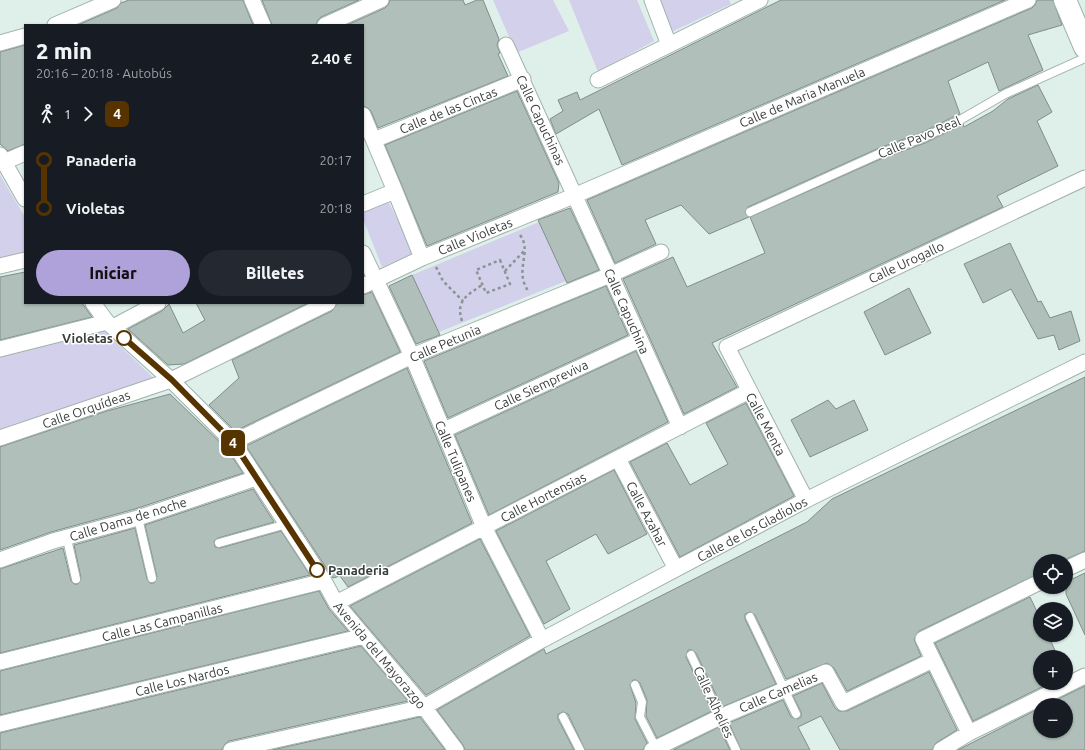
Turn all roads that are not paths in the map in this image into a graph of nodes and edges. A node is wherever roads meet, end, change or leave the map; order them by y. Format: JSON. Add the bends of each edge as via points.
{"nodes":[{"id":1,"x":113,"y":0,"type":"edge"},
{"id":2,"x":252,"y":0,"type":"edge"},
{"id":3,"x":381,"y":0,"type":"edge"},
{"id":4,"x":652,"y":0,"type":"edge"},
{"id":5,"x":760,"y":0,"type":"edge"},
{"id":6,"x":1028,"y":0,"type":"edge"},
{"id":7,"x":1065,"y":0,"type":"edge"},
{"id":8,"x":57,"y":24,"type":"edge"},
{"id":9,"x":263,"y":24,"type":"edge"},
{"id":10,"x":327,"y":24,"type":"edge"},
{"id":11,"x":24,"y":36,"type":"edge"},
{"id":12,"x":0,"y":43,"type":"edge"},
{"id":13,"x":506,"y":45,"type":"dead end"},
{"id":14,"x":669,"y":45,"type":"junction"},
{"id":15,"x":1085,"y":47,"type":"edge"},
{"id":16,"x":1085,"y":58,"type":"edge"},
{"id":17,"x":523,"y":79,"type":"junction"},
{"id":18,"x":598,"y":80,"type":"dead end"},
{"id":19,"x":364,"y":117,"type":"edge"},
{"id":20,"x":374,"y":140,"type":"junction"},
{"id":21,"x":24,"y":153,"type":"edge"},
{"id":22,"x":2,"y":158,"type":"edge"},
{"id":23,"x":1085,"y":178,"type":"edge"},
{"id":24,"x":394,"y":191,"type":"junction"},
{"id":25,"x":576,"y":195,"type":"junction"},
{"id":26,"x":24,"y":197,"type":"edge"},
{"id":27,"x":364,"y":204,"type":"edge"},
{"id":28,"x":750,"y":212,"type":"dead end"},
{"id":29,"x":661,"y":252,"type":"dead end"},
{"id":30,"x":364,"y":258,"type":"edge"},
{"id":31,"x":422,"y":258,"type":"junction"},
{"id":32,"x":24,"y":260,"type":"edge"},
{"id":33,"x":0,"y":266,"type":"edge"},
{"id":34,"x":610,"y":276,"type":"junction"},
{"id":35,"x":369,"y":283,"type":"edge"},
{"id":36,"x":93,"y":304,"type":"edge"},
{"id":37,"x":156,"y":304,"type":"edge"},
{"id":38,"x":326,"y":304,"type":"edge"},
{"id":39,"x":110,"y":325,"type":"junction"},
{"id":40,"x":639,"y":340,"type":"junction"},
{"id":41,"x":727,"y":347,"type":"joint"},
{"id":42,"x":0,"y":348,"type":"edge"},
{"id":43,"x":412,"y":356,"type":"junction"},
{"id":44,"x":1085,"y":362,"type":"edge"},
{"id":45,"x":172,"y":380,"type":"junction"},
{"id":46,"x":749,"y":391,"type":"junction"},
{"id":47,"x":680,"y":427,"type":"junction"},
{"id":48,"x":444,"y":430,"type":"junction"},
{"id":49,"x":0,"y":438,"type":"edge"},
{"id":50,"x":233,"y":442,"type":"junction"},
{"id":51,"x":618,"y":459,"type":"junction"},
{"id":52,"x":256,"y":478,"type":"junction"},
{"id":53,"x":806,"y":500,"type":"junction"},
{"id":54,"x":138,"y":518,"type":"junction"},
{"id":55,"x":287,"y":524,"type":"junction"},
{"id":56,"x":484,"y":527,"type":"junction"},
{"id":57,"x":67,"y":539,"type":"junction"},
{"id":58,"x":219,"y":543,"type":"dead end"},
{"id":59,"x":0,"y":560,"type":"edge"},
{"id":60,"x":1085,"y":560,"type":"edge"},
{"id":61,"x":1073,"y":566,"type":"edge"},
{"id":62,"x":676,"y":569,"type":"junction"},
{"id":63,"x":152,"y":578,"type":"dead end"},
{"id":64,"x":76,"y":579,"type":"dead end"},
{"id":65,"x":324,"y":581,"type":"junction"},
{"id":66,"x":1033,"y":585,"type":"edge"},
{"id":67,"x":336,"y":603,"type":"junction"},
{"id":68,"x":750,"y":617,"type":"dead end"},
{"id":69,"x":364,"y":636,"type":"junction"},
{"id":70,"x":542,"y":640,"type":"junction"},
{"id":71,"x":691,"y":654,"type":"dead end"},
{"id":72,"x":933,"y":660,"type":"junction"},
{"id":73,"x":0,"y":662,"type":"edge"},
{"id":74,"x":1085,"y":676,"type":"edge"},
{"id":75,"x":635,"y":685,"type":"dead end"},
{"id":76,"x":784,"y":690,"type":"junction"},
{"id":77,"x":424,"y":707,"type":"junction"},
{"id":78,"x":796,"y":714,"type":"dead end"},
{"id":79,"x":563,"y":717,"type":"dead end"},
{"id":80,"x":720,"y":717,"type":"junction"},
{"id":81,"x":0,"y":724,"type":"edge"},
{"id":82,"x":969,"y":733,"type":"junction"},
{"id":83,"x":654,"y":749,"type":"edge"},
{"id":84,"x":231,"y":750,"type":"edge"},
{"id":85,"x":456,"y":750,"type":"edge"},
{"id":86,"x":580,"y":750,"type":"edge"},
{"id":87,"x":736,"y":750,"type":"edge"},
{"id":88,"x":941,"y":750,"type":"edge"}],
"edges":[{"from":1,"to":8,"type":"street"},
{"from":2,"to":9,"type":"street"},
{"from":3,"to":10,"type":"street"},
{"from":4,"to":14,"type":"street"},
{"from":5,"to":14,"type":"street"},
{"from":6,"to":25,"type":"street","name":"Calle de Maria Manuela"},
{"from":7,"to":15,"type":"street"},
{"from":11,"to":12,"type":"street"},
{"from":13,"to":17,"type":"street","name":"Calle Capuchinas"},
{"from":14,"to":18,"type":"street"},
{"from":16,"to":28,"type":"lane","name":"Calle Pavo Real","via":[[1005,94],[924,138],[882,153]]},
{"from":17,"to":20,"type":"street","name":"Calle de las Cintas"},
{"from":17,"to":25,"type":"street","name":"Calle Capuchinas"},
{"from":19,"to":20,"type":"street"},
{"from":20,"to":24,"type":"street"},
{"from":21,"to":22,"type":"street"},
{"from":22,"to":26,"type":"street"},
{"from":23,"to":41,"type":"street","name":"Calle Urogallo"},
{"from":24,"to":27,"type":"street"},
{"from":24,"to":31,"type":"street"},
{"from":25,"to":31,"type":"street","name":"Calle Violetas"},
{"from":25,"to":34,"type":"street","name":"Calle Capuchina"},
{"from":29,"to":34,"type":"street","name":"Calle Petunia"},
{"from":30,"to":35,"type":"street"},
{"from":31,"to":35,"type":"street","name":"Calle Violetas"},
{"from":32,"to":33,"type":"street"},
{"from":34,"to":40,"type":"street","name":"Calle Capuchina"},
{"from":34,"to":43,"type":"street","name":"Calle Petunia"},
{"from":35,"to":43,"type":"street","name":"Calle Tulipanes"},
{"from":36,"to":39,"type":"street","name":"Avenida del Mayorazgo"},
{"from":37,"to":39,"type":"street"},
{"from":38,"to":45,"type":"street"},
{"from":39,"to":42,"type":"street"},
{"from":39,"to":45,"type":"street","name":"Avenida del Mayorazgo"},
{"from":40,"to":47,"type":"street","name":"Calle Capuchina"},
{"from":40,"to":48,"type":"street","name":"Calle Siempreviva"},
{"from":41,"to":46,"type":"street","name":"Calle Menta"},
{"from":43,"to":48,"type":"street","name":"Calle Tulipanes"},
{"from":43,"to":50,"type":"street","name":"Calle Petunia"},
{"from":44,"to":53,"type":"street","name":"Calle de los Gladiolos"},
{"from":45,"to":49,"type":"street","name":"Calle Orquídeas"},
{"from":45,"to":50,"type":"street","name":"Avenida del Mayorazgo"},
{"from":46,"to":47,"type":"street","name":"Calle Hortensias"},
{"from":46,"to":53,"type":"street","name":"Calle Menta"},
{"from":47,"to":51,"type":"street","name":"Calle Hortensias"},
{"from":48,"to":56,"type":"street","name":"Calle Tulipanes"},
{"from":50,"to":52,"type":"street","name":"Avenida del Mayorazgo"},
{"from":51,"to":56,"type":"street","name":"Calle Hortensias"},
{"from":51,"to":62,"type":"street","name":"Calle Azahar"},
{"from":52,"to":54,"type":"street","name":"Calle Dama de noche"},
{"from":52,"to":55,"type":"street","name":"Avenida del Mayorazgo"},
{"from":53,"to":62,"type":"street","name":"Calle de los Gladiolos"},
{"from":54,"to":57,"type":"street","name":"Calle Dama de noche"},
{"from":54,"to":63,"type":"lane"},
{"from":55,"to":58,"type":"lane"},
{"from":55,"to":65,"type":"street","name":"Avenida del Mayorazgo"},
{"from":56,"to":67,"type":"street","name":"Calle Hortensias"},
{"from":56,"to":70,"type":"street","name":"Calle Tulipanes"},
{"from":57,"to":59,"type":"street","name":"Calle Dama de noche"},
{"from":57,"to":64,"type":"lane"},
{"from":60,"to":61,"type":"street"},
{"from":62,"to":70,"type":"street","name":"Calle de los Gladiolos"},
{"from":65,"to":67,"type":"street","name":"Avenida del Mayorazgo"},
{"from":65,"to":73,"type":"street","name":"Calle Las Campanillas"},
{"from":66,"to":72,"type":"street","via":[[923,639]]},
{"from":67,"to":69,"type":"street","name":"Avenida del Mayorazgo"},
{"from":68,"to":76,"type":"lane"},
{"from":69,"to":77,"type":"street","name":"Avenida del Mayorazgo"},
{"from":69,"to":81,"type":"street","name":"Calle Los Nardos"},
{"from":70,"to":77,"type":"street","name":"Calle de los Gladiolos"},
{"from":71,"to":80,"type":"lane","name":"Calle Alhelíes"},
{"from":72,"to":76,"type":"street","name":"Calle Camelias","via":[[843,703],[826,672]]},
{"from":72,"to":82,"type":"street"},
{"from":74,"to":82,"type":"street"},
{"from":75,"to":83,"type":"lane","via":[[642,702],[640,717]]},
{"from":76,"to":78,"type":"lane"},
{"from":76,"to":80,"type":"street","name":"Calle Camelias"},
{"from":77,"to":84,"type":"street","name":"Calle de los Gladiolos"},
{"from":77,"to":85,"type":"street","name":"Avenida del Mayorazgo"},
{"from":79,"to":86,"type":"lane"},
{"from":80,"to":83,"type":"street","name":"Calle Camelias"},
{"from":80,"to":87,"type":"lane","name":"Calle Alhelíes"},
{"from":82,"to":88,"type":"street"}]}
